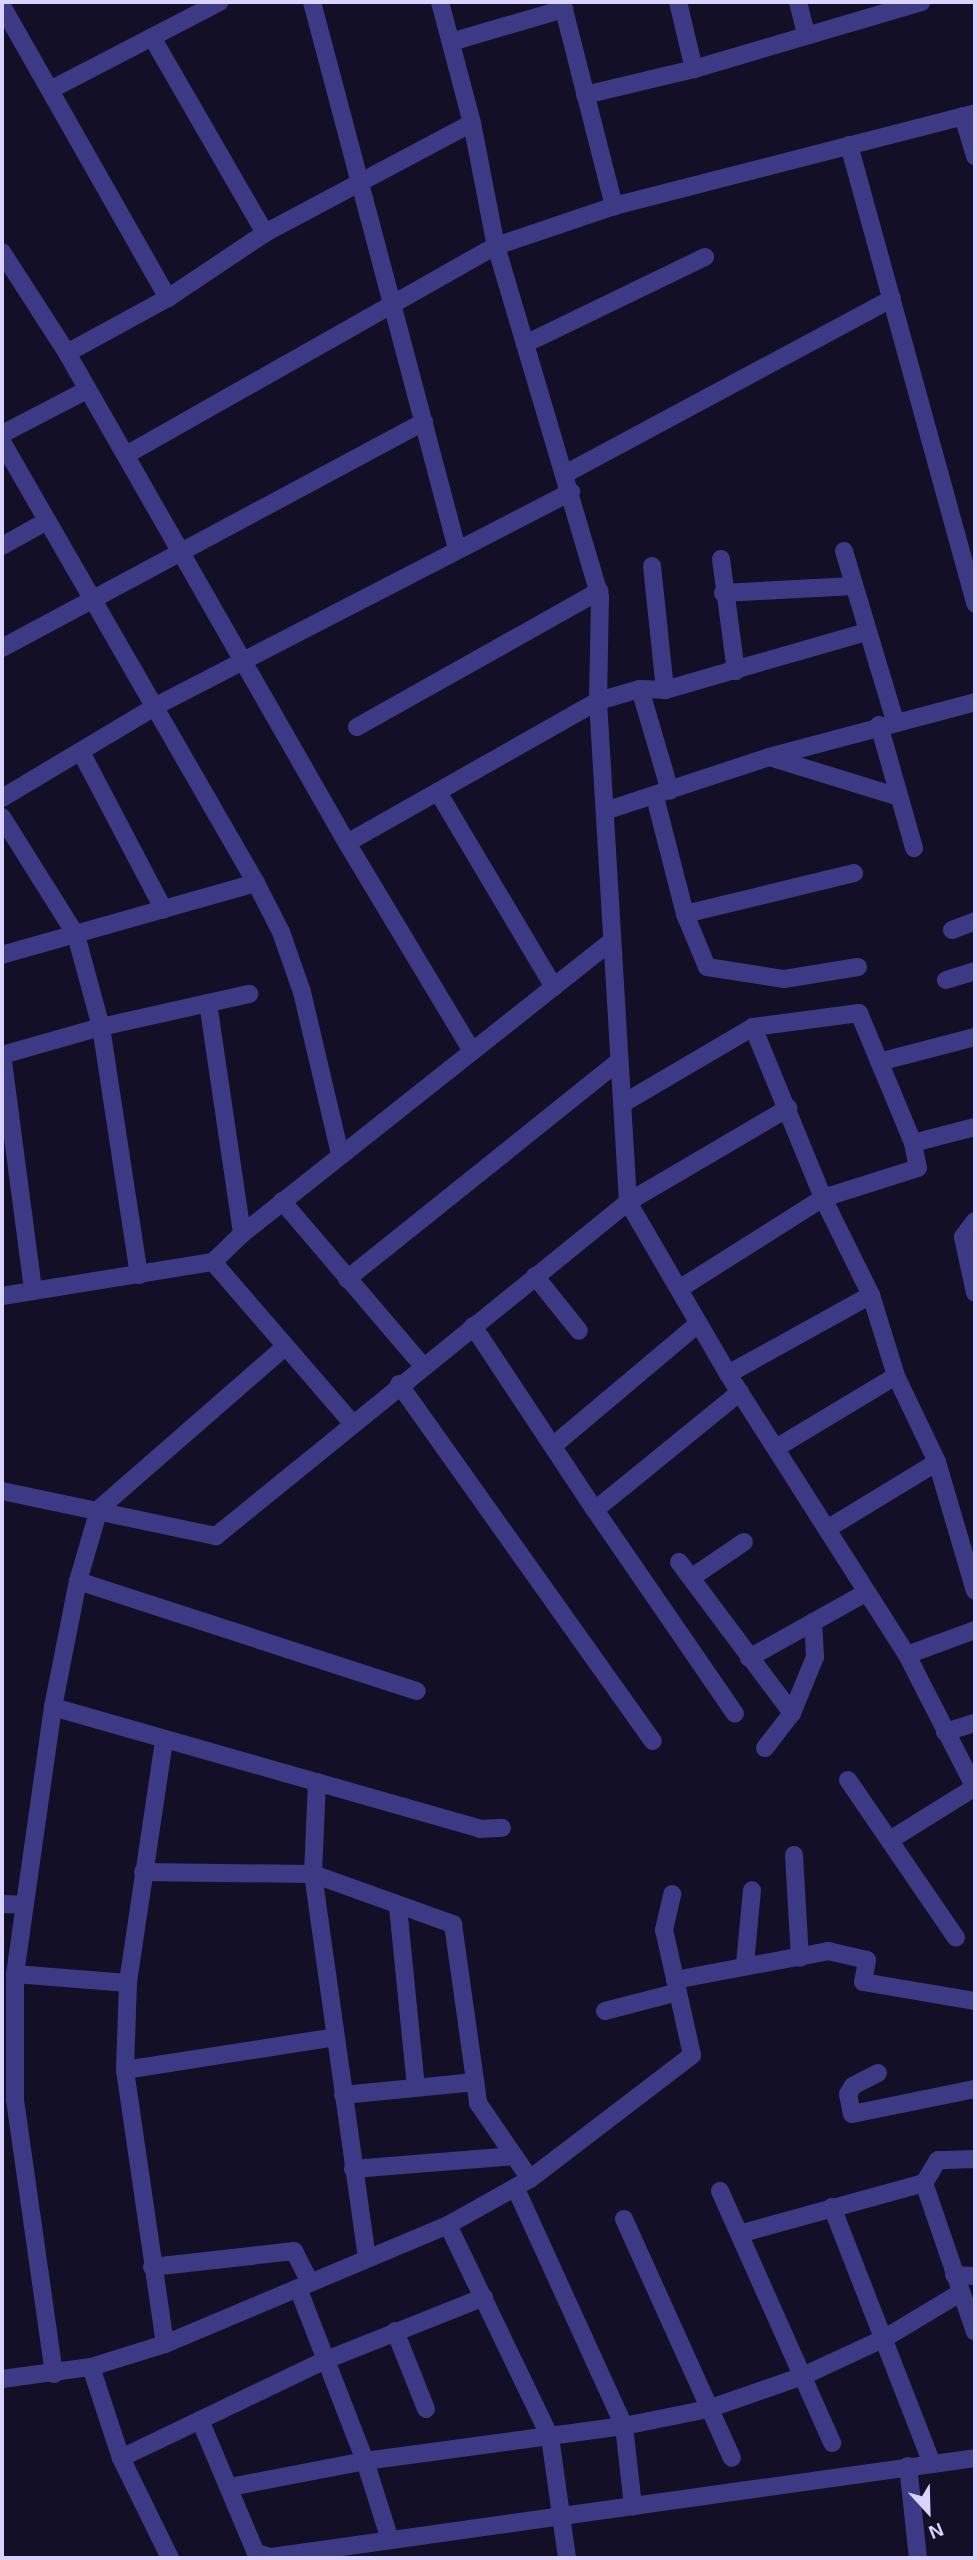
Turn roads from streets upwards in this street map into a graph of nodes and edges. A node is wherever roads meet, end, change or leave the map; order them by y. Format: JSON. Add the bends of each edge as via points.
{"nodes":[{"id":1,"x":220,"y":2,"type":"edge"},
{"id":2,"x":312,"y":2,"type":"edge"},
{"id":3,"x":440,"y":2,"type":"edge"},
{"id":4,"x":677,"y":2,"type":"edge"},
{"id":5,"x":798,"y":2,"type":"edge"},
{"id":6,"x":921,"y":2,"type":"edge"},
{"id":7,"x":563,"y":5,"type":"edge"},
{"id":8,"x":2,"y":6,"type":"edge"},
{"id":9,"x":806,"y":35,"type":"junction"},
{"id":10,"x":153,"y":39,"type":"junction"},
{"id":11,"x":451,"y":42,"type":"junction"},
{"id":12,"x":694,"y":69,"type":"junction"},
{"id":13,"x":50,"y":90,"type":"junction"},
{"id":14,"x":585,"y":95,"type":"junction"},
{"id":15,"x":969,"y":114,"type":"edge"},
{"id":16,"x":472,"y":123,"type":"junction"},
{"id":17,"x":849,"y":145,"type":"junction"},
{"id":18,"x":975,"y":156,"type":"edge"},
{"id":19,"x":358,"y":186,"type":"junction"},
{"id":20,"x":614,"y":206,"type":"junction"},
{"id":21,"x":265,"y":233,"type":"junction"},
{"id":22,"x":496,"y":246,"type":"junction"},
{"id":23,"x":2,"y":252,"type":"edge"},
{"id":24,"x":705,"y":257,"type":"dead end"},
{"id":25,"x":7,"y":273,"type":"edge"},
{"id":26,"x":168,"y":298,"type":"junction"},
{"id":27,"x":892,"y":299,"type":"junction"},
{"id":28,"x":391,"y":305,"type":"junction"},
{"id":29,"x":525,"y":344,"type":"junction"},
{"id":30,"x":67,"y":353,"type":"junction"},
{"id":31,"x":87,"y":390,"type":"junction"},
{"id":32,"x":424,"y":422,"type":"junction"},
{"id":33,"x":2,"y":434,"type":"edge"},
{"id":34,"x":2,"y":442,"type":"edge"},
{"id":35,"x":126,"y":455,"type":"junction"},
{"id":36,"x":565,"y":474,"type":"junction"},
{"id":37,"x":572,"y":492,"type":"junction"},
{"id":38,"x":47,"y":522,"type":"junction"},
{"id":39,"x":2,"y":546,"type":"edge"},
{"id":40,"x":457,"y":549,"type":"junction"},
{"id":41,"x":844,"y":551,"type":"dead end"},
{"id":42,"x":181,"y":552,"type":"junction"},
{"id":43,"x":722,"y":559,"type":"dead end"},
{"id":44,"x":652,"y":566,"type":"dead end"},
{"id":45,"x":854,"y":586,"type":"junction"},
{"id":46,"x":598,"y":592,"type":"junction"},
{"id":47,"x":723,"y":593,"type":"junction"},
{"id":48,"x":93,"y":600,"type":"junction"},
{"id":49,"x":975,"y":604,"type":"edge"},
{"id":50,"x":866,"y":632,"type":"junction"},
{"id":51,"x":2,"y":648,"type":"edge"},
{"id":52,"x":243,"y":659,"type":"junction"},
{"id":53,"x":736,"y":671,"type":"junction"},
{"id":54,"x":640,"y":689,"type":"junction"},
{"id":55,"x":665,"y":690,"type":"junction"},
{"id":56,"x":598,"y":701,"type":"junction"},
{"id":57,"x":975,"y":702,"type":"edge"},
{"id":58,"x":158,"y":705,"type":"junction"},
{"id":59,"x":887,"y":723,"type":"junction"},
{"id":60,"x":357,"y":727,"type":"dead end"},
{"id":61,"x":80,"y":752,"type":"junction"},
{"id":62,"x":769,"y":757,"type":"junction"},
{"id":63,"x":438,"y":792,"type":"junction"},
{"id":64,"x":663,"y":794,"type":"junction"},
{"id":65,"x":899,"y":797,"type":"junction"},
{"id":66,"x":2,"y":798,"type":"edge"},
{"id":67,"x":605,"y":811,"type":"junction"},
{"id":68,"x":2,"y":817,"type":"edge"},
{"id":69,"x":347,"y":843,"type":"junction"},
{"id":70,"x":914,"y":848,"type":"dead end"},
{"id":71,"x":854,"y":873,"type":"dead end"},
{"id":72,"x":256,"y":883,"type":"junction"},
{"id":73,"x":164,"y":910,"type":"junction"},
{"id":74,"x":685,"y":914,"type":"junction"},
{"id":75,"x":975,"y":921,"type":"edge"},
{"id":76,"x":952,"y":930,"type":"dead end"},
{"id":77,"x":76,"y":935,"type":"junction"},
{"id":78,"x":612,"y":941,"type":"junction"},
{"id":79,"x":2,"y":955,"type":"edge"},
{"id":80,"x":858,"y":967,"type":"dead end"},
{"id":81,"x":975,"y":971,"type":"edge"},
{"id":82,"x":946,"y":980,"type":"dead end"},
{"id":83,"x":554,"y":986,"type":"junction"},
{"id":84,"x":249,"y":994,"type":"dead end"},
{"id":85,"x":208,"y":1003,"type":"junction"},
{"id":86,"x":101,"y":1027,"type":"junction"},
{"id":87,"x":752,"y":1027,"type":"junction"},
{"id":88,"x":975,"y":1037,"type":"edge"},
{"id":89,"x":472,"y":1051,"type":"junction"},
{"id":90,"x":2,"y":1055,"type":"edge"},
{"id":91,"x":619,"y":1061,"type":"junction"},
{"id":92,"x":879,"y":1062,"type":"junction"},
{"id":93,"x":622,"y":1104,"type":"junction"},
{"id":94,"x":788,"y":1108,"type":"junction"},
{"id":95,"x":975,"y":1127,"type":"edge"},
{"id":96,"x":913,"y":1143,"type":"junction"},
{"id":97,"x":340,"y":1154,"type":"junction"},
{"id":98,"x":823,"y":1198,"type":"junction"},
{"id":99,"x":282,"y":1200,"type":"junction"},
{"id":100,"x":628,"y":1202,"type":"junction"},
{"id":101,"x":975,"y":1221,"type":"edge"},
{"id":102,"x":242,"y":1234,"type":"junction"},
{"id":103,"x":212,"y":1262,"type":"junction"},
{"id":104,"x":139,"y":1275,"type":"junction"},
{"id":105,"x":535,"y":1276,"type":"junction"},
{"id":106,"x":347,"y":1279,"type":"junction"},
{"id":107,"x":679,"y":1289,"type":"junction"},
{"id":108,"x":33,"y":1291,"type":"junction"},
{"id":109,"x":975,"y":1293,"type":"edge"},
{"id":110,"x":872,"y":1295,"type":"junction"},
{"id":111,"x":2,"y":1296,"type":"edge"},
{"id":112,"x":699,"y":1324,"type":"junction"},
{"id":113,"x":473,"y":1326,"type":"junction"},
{"id":114,"x":579,"y":1331,"type":"dead end"},
{"id":115,"x":285,"y":1348,"type":"junction"},
{"id":116,"x":422,"y":1365,"type":"junction"},
{"id":117,"x":728,"y":1374,"type":"junction"},
{"id":118,"x":896,"y":1376,"type":"junction"},
{"id":119,"x":399,"y":1384,"type":"junction"},
{"id":120,"x":740,"y":1392,"type":"junction"},
{"id":121,"x":352,"y":1423,"type":"junction"},
{"id":122,"x":554,"y":1445,"type":"junction"},
{"id":123,"x":776,"y":1448,"type":"junction"},
{"id":124,"x":937,"y":1462,"type":"junction"},
{"id":125,"x":2,"y":1491,"type":"edge"},
{"id":126,"x":99,"y":1508,"type":"junction"},
{"id":127,"x":595,"y":1510,"type":"junction"},
{"id":128,"x":827,"y":1529,"type":"junction"},
{"id":129,"x":744,"y":1542,"type":"dead end"},
{"id":130,"x":679,"y":1562,"type":"dead end"},
{"id":131,"x":691,"y":1578,"type":"junction"},
{"id":132,"x":78,"y":1581,"type":"junction"},
{"id":133,"x":975,"y":1591,"type":"edge"},
{"id":134,"x":867,"y":1592,"type":"junction"},
{"id":135,"x":813,"y":1622,"type":"junction"},
{"id":136,"x":975,"y":1630,"type":"edge"},
{"id":137,"x":907,"y":1656,"type":"junction"},
{"id":138,"x":749,"y":1658,"type":"junction"},
{"id":139,"x":417,"y":1691,"type":"dead end"},
{"id":140,"x":53,"y":1707,"type":"junction"},
{"id":141,"x":792,"y":1713,"type":"junction"},
{"id":142,"x":734,"y":1714,"type":"dead end"},
{"id":143,"x":975,"y":1723,"type":"edge"},
{"id":144,"x":945,"y":1732,"type":"junction"},
{"id":145,"x":164,"y":1741,"type":"junction"},
{"id":146,"x":653,"y":1741,"type":"dead end"},
{"id":147,"x":765,"y":1748,"type":"dead end"},
{"id":148,"x":848,"y":1780,"type":"dead end"},
{"id":149,"x":317,"y":1782,"type":"junction"},
{"id":150,"x":975,"y":1788,"type":"edge"},
{"id":151,"x":502,"y":1828,"type":"dead end"},
{"id":152,"x":890,"y":1840,"type":"junction"},
{"id":153,"x":794,"y":1855,"type":"dead end"},
{"id":154,"x":143,"y":1872,"type":"junction"},
{"id":155,"x":313,"y":1874,"type":"junction"},
{"id":156,"x":752,"y":1890,"type":"dead end"},
{"id":157,"x":671,"y":1894,"type":"dead end"},
{"id":158,"x":2,"y":1904,"type":"edge"},
{"id":159,"x":25,"y":1905,"type":"junction"},
{"id":160,"x":398,"y":1907,"type":"junction"},
{"id":161,"x":956,"y":1938,"type":"dead end"},
{"id":162,"x":800,"y":1958,"type":"junction"},
{"id":163,"x":745,"y":1964,"type":"junction"},
{"id":164,"x":15,"y":1973,"type":"junction"},
{"id":165,"x":128,"y":1983,"type":"junction"},
{"id":166,"x":676,"y":1986,"type":"junction"},
{"id":167,"x":975,"y":2001,"type":"edge"},
{"id":168,"x":605,"y":2011,"type":"dead end"},
{"id":169,"x":335,"y":2037,"type":"junction"},
{"id":170,"x":125,"y":2070,"type":"junction"},
{"id":171,"x":878,"y":2073,"type":"dead end"},
{"id":172,"x":475,"y":2082,"type":"junction"},
{"id":173,"x":416,"y":2087,"type":"junction"},
{"id":174,"x":975,"y":2089,"type":"edge"},
{"id":175,"x":343,"y":2095,"type":"junction"},
{"id":176,"x":514,"y":2156,"type":"junction"},
{"id":177,"x":975,"y":2159,"type":"edge"},
{"id":178,"x":353,"y":2169,"type":"junction"},
{"id":179,"x":924,"y":2183,"type":"junction"},
{"id":180,"x":523,"y":2184,"type":"junction"},
{"id":181,"x":720,"y":2191,"type":"dead end"},
{"id":182,"x":832,"y":2207,"type":"junction"},
{"id":183,"x":624,"y":2219,"type":"dead end"},
{"id":184,"x":448,"y":2225,"type":"junction"},
{"id":185,"x":739,"y":2234,"type":"junction"},
{"id":186,"x":368,"y":2258,"type":"junction"},
{"id":187,"x":152,"y":2267,"type":"junction"},
{"id":188,"x":975,"y":2276,"type":"edge"},
{"id":189,"x":957,"y":2284,"type":"junction"},
{"id":190,"x":304,"y":2285,"type":"junction"},
{"id":191,"x":484,"y":2297,"type":"junction"},
{"id":192,"x":395,"y":2331,"type":"junction"},
{"id":193,"x":975,"y":2332,"type":"edge"},
{"id":194,"x":885,"y":2338,"type":"junction"},
{"id":195,"x":165,"y":2344,"type":"junction"},
{"id":196,"x":326,"y":2360,"type":"junction"},
{"id":197,"x":90,"y":2367,"type":"junction"},
{"id":198,"x":54,"y":2374,"type":"junction"},
{"id":199,"x":803,"y":2376,"type":"junction"},
{"id":200,"x":2,"y":2379,"type":"edge"},
{"id":201,"x":426,"y":2409,"type":"dead end"},
{"id":202,"x":708,"y":2409,"type":"junction"},
{"id":203,"x":200,"y":2420,"type":"junction"},
{"id":204,"x":624,"y":2426,"type":"junction"},
{"id":205,"x":550,"y":2437,"type":"junction"},
{"id":206,"x":832,"y":2443,"type":"dead end"},
{"id":207,"x":121,"y":2458,"type":"junction"},
{"id":208,"x":732,"y":2458,"type":"dead end"},
{"id":209,"x":975,"y":2458,"type":"edge"},
{"id":210,"x":365,"y":2461,"type":"junction"},
{"id":211,"x":933,"y":2463,"type":"junction"},
{"id":212,"x":908,"y":2466,"type":"junction"},
{"id":213,"x":230,"y":2487,"type":"junction"},
{"id":214,"x":633,"y":2505,"type":"junction"},
{"id":215,"x":563,"y":2517,"type":"junction"},
{"id":216,"x":390,"y":2540,"type":"junction"},
{"id":217,"x":170,"y":2558,"type":"edge"},
{"id":218,"x":566,"y":2558,"type":"edge"},
{"id":219,"x":918,"y":2558,"type":"edge"}],
"edges":[{"from":1,"to":10,"type":"street"},
{"from":2,"to":19,"type":"street"},
{"from":3,"to":11,"type":"street"},
{"from":4,"to":12,"type":"street"},
{"from":5,"to":9,"type":"street"},
{"from":6,"to":9,"type":"street"},
{"from":7,"to":11,"type":"street"},
{"from":7,"to":14,"type":"street"},
{"from":8,"to":13,"type":"street"},
{"from":9,"to":12,"type":"street"},
{"from":10,"to":13,"type":"street"},
{"from":10,"to":21,"type":"street"},
{"from":11,"to":16,"type":"street"},
{"from":12,"to":14,"type":"street"},
{"from":13,"to":26,"type":"street"},
{"from":14,"to":20,"type":"street"},
{"from":15,"to":17,"type":"street"},
{"from":15,"to":18,"type":"street"},
{"from":16,"to":19,"type":"street"},
{"from":16,"to":22,"type":"street"},
{"from":17,"to":20,"type":"street"},
{"from":17,"to":27,"type":"street"},
{"from":19,"to":21,"type":"street"},
{"from":19,"to":28,"type":"street"},
{"from":20,"to":22,"type":"street"},
{"from":21,"to":26,"type":"street"},
{"from":22,"to":28,"type":"street"},
{"from":22,"to":29,"type":"street"},
{"from":23,"to":25,"type":"street"},
{"from":24,"to":29,"type":"street"},
{"from":25,"to":30,"type":"street"},
{"from":26,"to":30,"type":"street"},
{"from":27,"to":36,"type":"street"},
{"from":27,"to":49,"type":"street"},
{"from":28,"to":32,"type":"street"},
{"from":28,"to":35,"type":"street"},
{"from":29,"to":36,"type":"street"},
{"from":30,"to":31,"type":"street"},
{"from":31,"to":33,"type":"street"},
{"from":31,"to":35,"type":"street"},
{"from":32,"to":40,"type":"street"},
{"from":32,"to":42,"type":"street"},
{"from":34,"to":38,"type":"street"},
{"from":35,"to":42,"type":"street"},
{"from":36,"to":37,"type":"street"},
{"from":37,"to":40,"type":"street"},
{"from":37,"to":46,"type":"street"},
{"from":38,"to":39,"type":"street"},
{"from":38,"to":48,"type":"street"},
{"from":40,"to":52,"type":"street"},
{"from":41,"to":45,"type":"street"},
{"from":42,"to":48,"type":"street"},
{"from":42,"to":52,"type":"street"},
{"from":43,"to":47,"type":"street"},
{"from":44,"to":55,"type":"street"},
{"from":45,"to":47,"type":"street"},
{"from":45,"to":50,"type":"street"},
{"from":46,"to":56,"type":"street"},
{"from":46,"to":60,"type":"street"},
{"from":47,"to":53,"type":"street"},
{"from":48,"to":51,"type":"street"},
{"from":48,"to":58,"type":"street"},
{"from":50,"to":53,"type":"street"},
{"from":50,"to":59,"type":"street"},
{"from":52,"to":58,"type":"street"},
{"from":52,"to":69,"type":"street"},
{"from":53,"to":55,"type":"street"},
{"from":54,"to":55,"type":"street"},
{"from":54,"to":56,"type":"street"},
{"from":54,"to":64,"type":"street"},
{"from":56,"to":63,"type":"street"},
{"from":56,"to":67,"type":"street"},
{"from":57,"to":59,"type":"street"},
{"from":58,"to":61,"type":"street"},
{"from":58,"to":72,"type":"street"},
{"from":59,"to":62,"type":"street"},
{"from":59,"to":65,"type":"street"},
{"from":61,"to":66,"type":"street"},
{"from":61,"to":73,"type":"street"},
{"from":62,"to":64,"type":"street"},
{"from":62,"to":65,"type":"street"},
{"from":63,"to":69,"type":"street"},
{"from":63,"to":83,"type":"street"},
{"from":64,"to":67,"type":"street"},
{"from":64,"to":74,"type":"street"},
{"from":65,"to":70,"type":"street"},
{"from":67,"to":78,"type":"street"},
{"from":68,"to":77,"type":"street"},
{"from":69,"to":89,"type":"street"},
{"from":71,"to":74,"type":"street"},
{"from":72,"to":73,"type":"street"},
{"from":72,"to":97,"type":"street","via":[[281,932],[302,992]]},
{"from":73,"to":77,"type":"street"},
{"from":74,"to":80,"type":"street","via":[[707,967],[784,979]]},
{"from":75,"to":76,"type":"street"},
{"from":77,"to":79,"type":"street"},
{"from":77,"to":86,"type":"street"},
{"from":78,"to":83,"type":"street"},
{"from":78,"to":91,"type":"street"},
{"from":81,"to":82,"type":"street"},
{"from":83,"to":89,"type":"street"},
{"from":84,"to":85,"type":"street"},
{"from":85,"to":86,"type":"street"},
{"from":85,"to":102,"type":"street"},
{"from":86,"to":90,"type":"street"},
{"from":86,"to":104,"type":"street"},
{"from":87,"to":92,"type":"street","via":[[859,1013]]},
{"from":87,"to":93,"type":"street"},
{"from":87,"to":94,"type":"street"},
{"from":88,"to":92,"type":"street"},
{"from":89,"to":97,"type":"street"},
{"from":90,"to":108,"type":"street"},
{"from":91,"to":93,"type":"street"},
{"from":91,"to":106,"type":"street"},
{"from":92,"to":96,"type":"street"},
{"from":93,"to":100,"type":"street"},
{"from":94,"to":98,"type":"street"},
{"from":94,"to":100,"type":"street"},
{"from":95,"to":96,"type":"street"},
{"from":96,"to":98,"type":"street","via":[[918,1168]]},
{"from":97,"to":99,"type":"street"},
{"from":98,"to":107,"type":"street"},
{"from":98,"to":110,"type":"street"},
{"from":99,"to":102,"type":"street"},
{"from":99,"to":106,"type":"street"},
{"from":100,"to":105,"type":"street"},
{"from":100,"to":107,"type":"street"},
{"from":101,"to":109,"type":"street","via":[[963,1237]]},
{"from":102,"to":103,"type":"street"},
{"from":103,"to":104,"type":"street"},
{"from":103,"to":115,"type":"street"},
{"from":104,"to":108,"type":"street"},
{"from":105,"to":113,"type":"street"},
{"from":105,"to":114,"type":"street"},
{"from":106,"to":116,"type":"street"},
{"from":107,"to":112,"type":"street"},
{"from":108,"to":111,"type":"street"},
{"from":110,"to":117,"type":"street"},
{"from":110,"to":118,"type":"street"},
{"from":112,"to":117,"type":"street"},
{"from":112,"to":122,"type":"street"},
{"from":113,"to":116,"type":"street"},
{"from":113,"to":122,"type":"street"},
{"from":115,"to":121,"type":"street"},
{"from":115,"to":126,"type":"street"},
{"from":116,"to":119,"type":"street"},
{"from":117,"to":120,"type":"street"},
{"from":118,"to":123,"type":"street"},
{"from":118,"to":124,"type":"street"},
{"from":119,"to":121,"type":"street"},
{"from":119,"to":146,"type":"street"},
{"from":120,"to":123,"type":"street"},
{"from":120,"to":127,"type":"street"},
{"from":121,"to":126,"type":"street","via":[[216,1536]]},
{"from":122,"to":127,"type":"street"},
{"from":123,"to":128,"type":"street"},
{"from":124,"to":128,"type":"street"},
{"from":124,"to":133,"type":"street"},
{"from":125,"to":126,"type":"street"},
{"from":126,"to":132,"type":"street"},
{"from":127,"to":142,"type":"street"},
{"from":128,"to":134,"type":"street"},
{"from":129,"to":131,"type":"street"},
{"from":130,"to":131,"type":"street"},
{"from":131,"to":138,"type":"street"},
{"from":132,"to":139,"type":"street"},
{"from":132,"to":140,"type":"street"},
{"from":134,"to":135,"type":"street"},
{"from":134,"to":137,"type":"street"},
{"from":135,"to":138,"type":"street"},
{"from":135,"to":141,"type":"street","via":[[815,1657]]},
{"from":136,"to":137,"type":"street"},
{"from":137,"to":144,"type":"street"},
{"from":138,"to":141,"type":"street"},
{"from":140,"to":145,"type":"street"},
{"from":140,"to":159,"type":"street"},
{"from":141,"to":147,"type":"street"},
{"from":143,"to":144,"type":"street"},
{"from":144,"to":150,"type":"street"},
{"from":145,"to":149,"type":"street"},
{"from":145,"to":154,"type":"street"},
{"from":148,"to":152,"type":"street"},
{"from":149,"to":151,"type":"street","via":[[480,1829]]},
{"from":149,"to":155,"type":"street"},
{"from":150,"to":152,"type":"street"},
{"from":152,"to":161,"type":"street"},
{"from":153,"to":162,"type":"street"},
{"from":154,"to":155,"type":"street"},
{"from":154,"to":165,"type":"street"},
{"from":155,"to":160,"type":"street"},
{"from":155,"to":169,"type":"street"},
{"from":156,"to":163,"type":"street"},
{"from":157,"to":166,"type":"street","via":[[664,1930]]},
{"from":158,"to":159,"type":"street"},
{"from":159,"to":164,"type":"street"},
{"from":160,"to":172,"type":"street","via":[[453,1924],[457,1933]]},
{"from":160,"to":173,"type":"street"},
{"from":162,"to":163,"type":"street"},
{"from":162,"to":167,"type":"street","via":[[828,1951],[867,1960],[863,1982]]},
{"from":163,"to":166,"type":"street"},
{"from":164,"to":165,"type":"street"},
{"from":164,"to":198,"type":"street","via":[[15,2100]]},
{"from":165,"to":170,"type":"street"},
{"from":166,"to":168,"type":"street"},
{"from":166,"to":180,"type":"street","via":[[692,2055]]},
{"from":169,"to":170,"type":"street"},
{"from":169,"to":175,"type":"street"},
{"from":170,"to":187,"type":"street"},
{"from":171,"to":174,"type":"street","via":[[853,2086],[848,2094],[852,2113]]},
{"from":172,"to":173,"type":"street"},
{"from":172,"to":176,"type":"street","via":[[478,2103]]},
{"from":173,"to":175,"type":"street"},
{"from":175,"to":178,"type":"street"},
{"from":176,"to":178,"type":"street"},
{"from":176,"to":180,"type":"street"},
{"from":177,"to":179,"type":"street","via":[[938,2160]]},
{"from":178,"to":186,"type":"street"},
{"from":179,"to":182,"type":"street"},
{"from":179,"to":189,"type":"street"},
{"from":180,"to":184,"type":"street"},
{"from":180,"to":204,"type":"street"},
{"from":181,"to":185,"type":"street"},
{"from":182,"to":185,"type":"street"},
{"from":182,"to":194,"type":"street"},
{"from":183,"to":202,"type":"street"},
{"from":184,"to":186,"type":"street"},
{"from":184,"to":191,"type":"street"},
{"from":185,"to":199,"type":"street"},
{"from":186,"to":190,"type":"street"},
{"from":187,"to":190,"type":"street","via":[[294,2251]]},
{"from":187,"to":195,"type":"street"},
{"from":188,"to":189,"type":"street"},
{"from":189,"to":193,"type":"street"},
{"from":189,"to":194,"type":"street"},
{"from":190,"to":195,"type":"street"},
{"from":190,"to":196,"type":"street"},
{"from":191,"to":192,"type":"street"},
{"from":191,"to":205,"type":"street"},
{"from":192,"to":196,"type":"street"},
{"from":192,"to":201,"type":"street"},
{"from":194,"to":199,"type":"street"},
{"from":194,"to":211,"type":"street"},
{"from":195,"to":197,"type":"street"},
{"from":196,"to":203,"type":"street"},
{"from":196,"to":210,"type":"street"},
{"from":197,"to":198,"type":"street"},
{"from":197,"to":207,"type":"street"},
{"from":198,"to":200,"type":"street"},
{"from":199,"to":202,"type":"street"},
{"from":199,"to":206,"type":"street"},
{"from":202,"to":204,"type":"street"},
{"from":202,"to":208,"type":"street"},
{"from":203,"to":207,"type":"street"},
{"from":203,"to":213,"type":"street"},
{"from":204,"to":205,"type":"street"},
{"from":204,"to":214,"type":"street"},
{"from":205,"to":210,"type":"street"},
{"from":205,"to":215,"type":"street"},
{"from":207,"to":217,"type":"street"},
{"from":209,"to":211,"type":"street"},
{"from":210,"to":213,"type":"street"},
{"from":210,"to":216,"type":"street"},
{"from":211,"to":212,"type":"street"},
{"from":212,"to":214,"type":"street"},
{"from":212,"to":219,"type":"street"},
{"from":213,"to":216,"type":"street","via":[[256,2553],[271,2557]]},
{"from":214,"to":215,"type":"street"},
{"from":215,"to":216,"type":"street"},
{"from":215,"to":218,"type":"street"}]}
